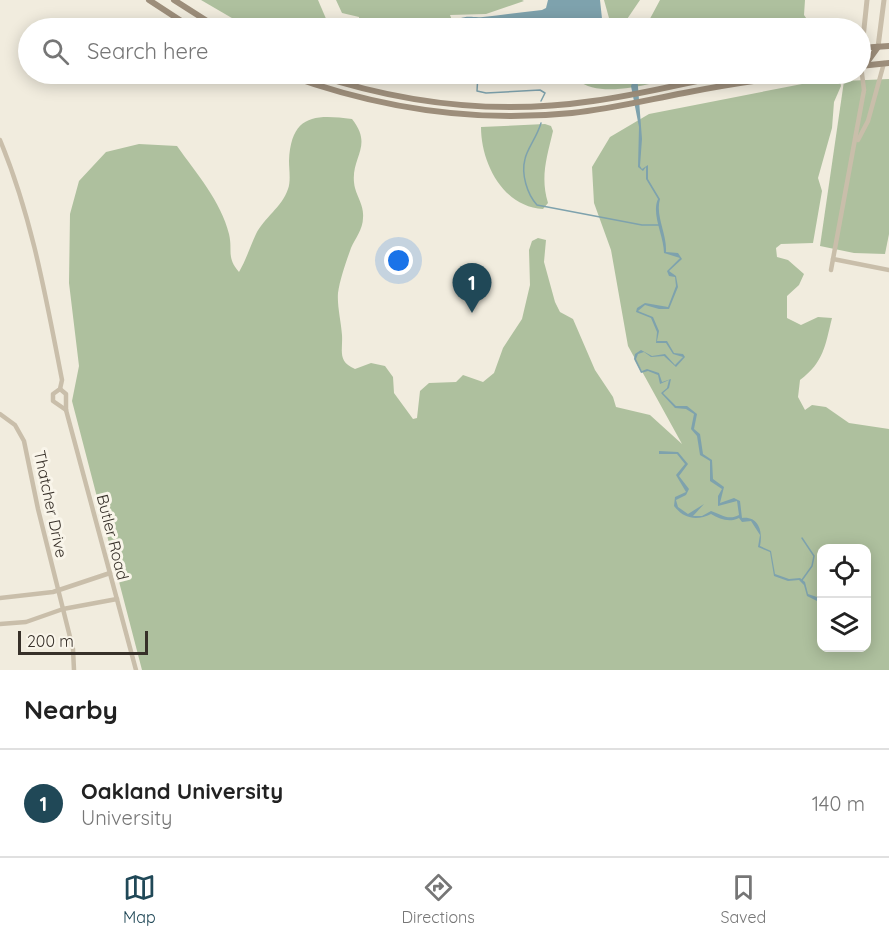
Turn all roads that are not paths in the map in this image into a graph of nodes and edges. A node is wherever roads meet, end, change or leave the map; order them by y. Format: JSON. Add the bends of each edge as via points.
{"nodes":[{"id":1,"x":149,"y":0,"type":"edge"},
{"id":2,"x":174,"y":0,"type":"edge"},
{"id":3,"x":867,"y":0,"type":"edge"},
{"id":4,"x":884,"y":0,"type":"edge"},
{"id":5,"x":177,"y":18,"type":"edge"},
{"id":6,"x":202,"y":18,"type":"edge"},
{"id":7,"x":865,"y":18,"type":"edge"},
{"id":8,"x":878,"y":46,"type":"junction"},
{"id":9,"x":889,"y":46,"type":"edge"},
{"id":10,"x":871,"y":47,"type":"edge"},
{"id":11,"x":871,"y":55,"type":"edge"},
{"id":12,"x":886,"y":63,"type":"edge"},
{"id":13,"x":871,"y":65,"type":"edge"},
{"id":14,"x":316,"y":84,"type":"edge"},
{"id":15,"x":351,"y":84,"type":"edge"},
{"id":16,"x":681,"y":84,"type":"edge"},
{"id":17,"x":740,"y":84,"type":"edge"},
{"id":18,"x":864,"y":84,"type":"edge"},
{"id":19,"x":0,"y":140,"type":"edge"},
{"id":20,"x":855,"y":145,"type":"junction"},
{"id":21,"x":833,"y":259,"type":"junction"},
{"id":22,"x":831,"y":270,"type":"dead end"},
{"id":23,"x":889,"y":270,"type":"edge"},
{"id":24,"x":60,"y":389,"type":"junction"},
{"id":25,"x":66,"y":410,"type":"junction"},
{"id":26,"x":0,"y":414,"type":"edge"},
{"id":27,"x":110,"y":573,"type":"junction"},
{"id":28,"x":58,"y":591,"type":"junction"},
{"id":29,"x":0,"y":598,"type":"edge"},
{"id":30,"x":117,"y":598,"type":"junction"},
{"id":31,"x":63,"y":609,"type":"junction"},
{"id":32,"x":0,"y":624,"type":"edge"},
{"id":33,"x":74,"y":670,"type":"edge"},
{"id":34,"x":136,"y":670,"type":"edge"}],
"edges":[{"from":1,"to":5,"type":"main road"},
{"from":2,"to":6,"type":"main road"},
{"from":3,"to":7,"type":"street"},
{"from":4,"to":8,"type":"street"},
{"from":8,"to":9,"type":"main road"},
{"from":8,"to":10,"type":"main road"},
{"from":8,"to":11,"type":"main road"},
{"from":12,"to":13,"type":"main road"},
{"from":12,"to":20,"type":"street","via":[[868,121]]},
{"from":14,"to":17,"type":"main road","via":[[360,98],[453,114],[539,115]]},
{"from":15,"to":16,"type":"main road","via":[[391,95],[458,105],[530,107]]},
{"from":18,"to":20,"type":"street"},
{"from":19,"to":24,"type":"street","name":"Butler Road","via":[[34,240],[62,380]]},
{"from":20,"to":21,"type":"street"},
{"from":21,"to":22,"type":"street"},
{"from":21,"to":23,"type":"street"},
{"from":24,"to":25,"type":"street","name":"Butler Road","via":[[66,394]]},
{"from":24,"to":25,"type":"street","name":"Butler Road","via":[[53,394],[53,401]]},
{"from":25,"to":27,"type":"street","name":"Butler Road"},
{"from":26,"to":28,"type":"street","name":"Thatcher Drive","via":[[15,425],[24,441]]},
{"from":27,"to":28,"type":"street"},
{"from":27,"to":30,"type":"street","name":"Butler Road"},
{"from":28,"to":29,"type":"street"},
{"from":28,"to":31,"type":"street","name":"Thatcher Drive"},
{"from":30,"to":31,"type":"street"},
{"from":30,"to":34,"type":"street","name":"Butler Road"},
{"from":31,"to":32,"type":"street","via":[[26,622]]},
{"from":31,"to":33,"type":"street","name":"Thatcher Drive","via":[[74,653]]}]}
